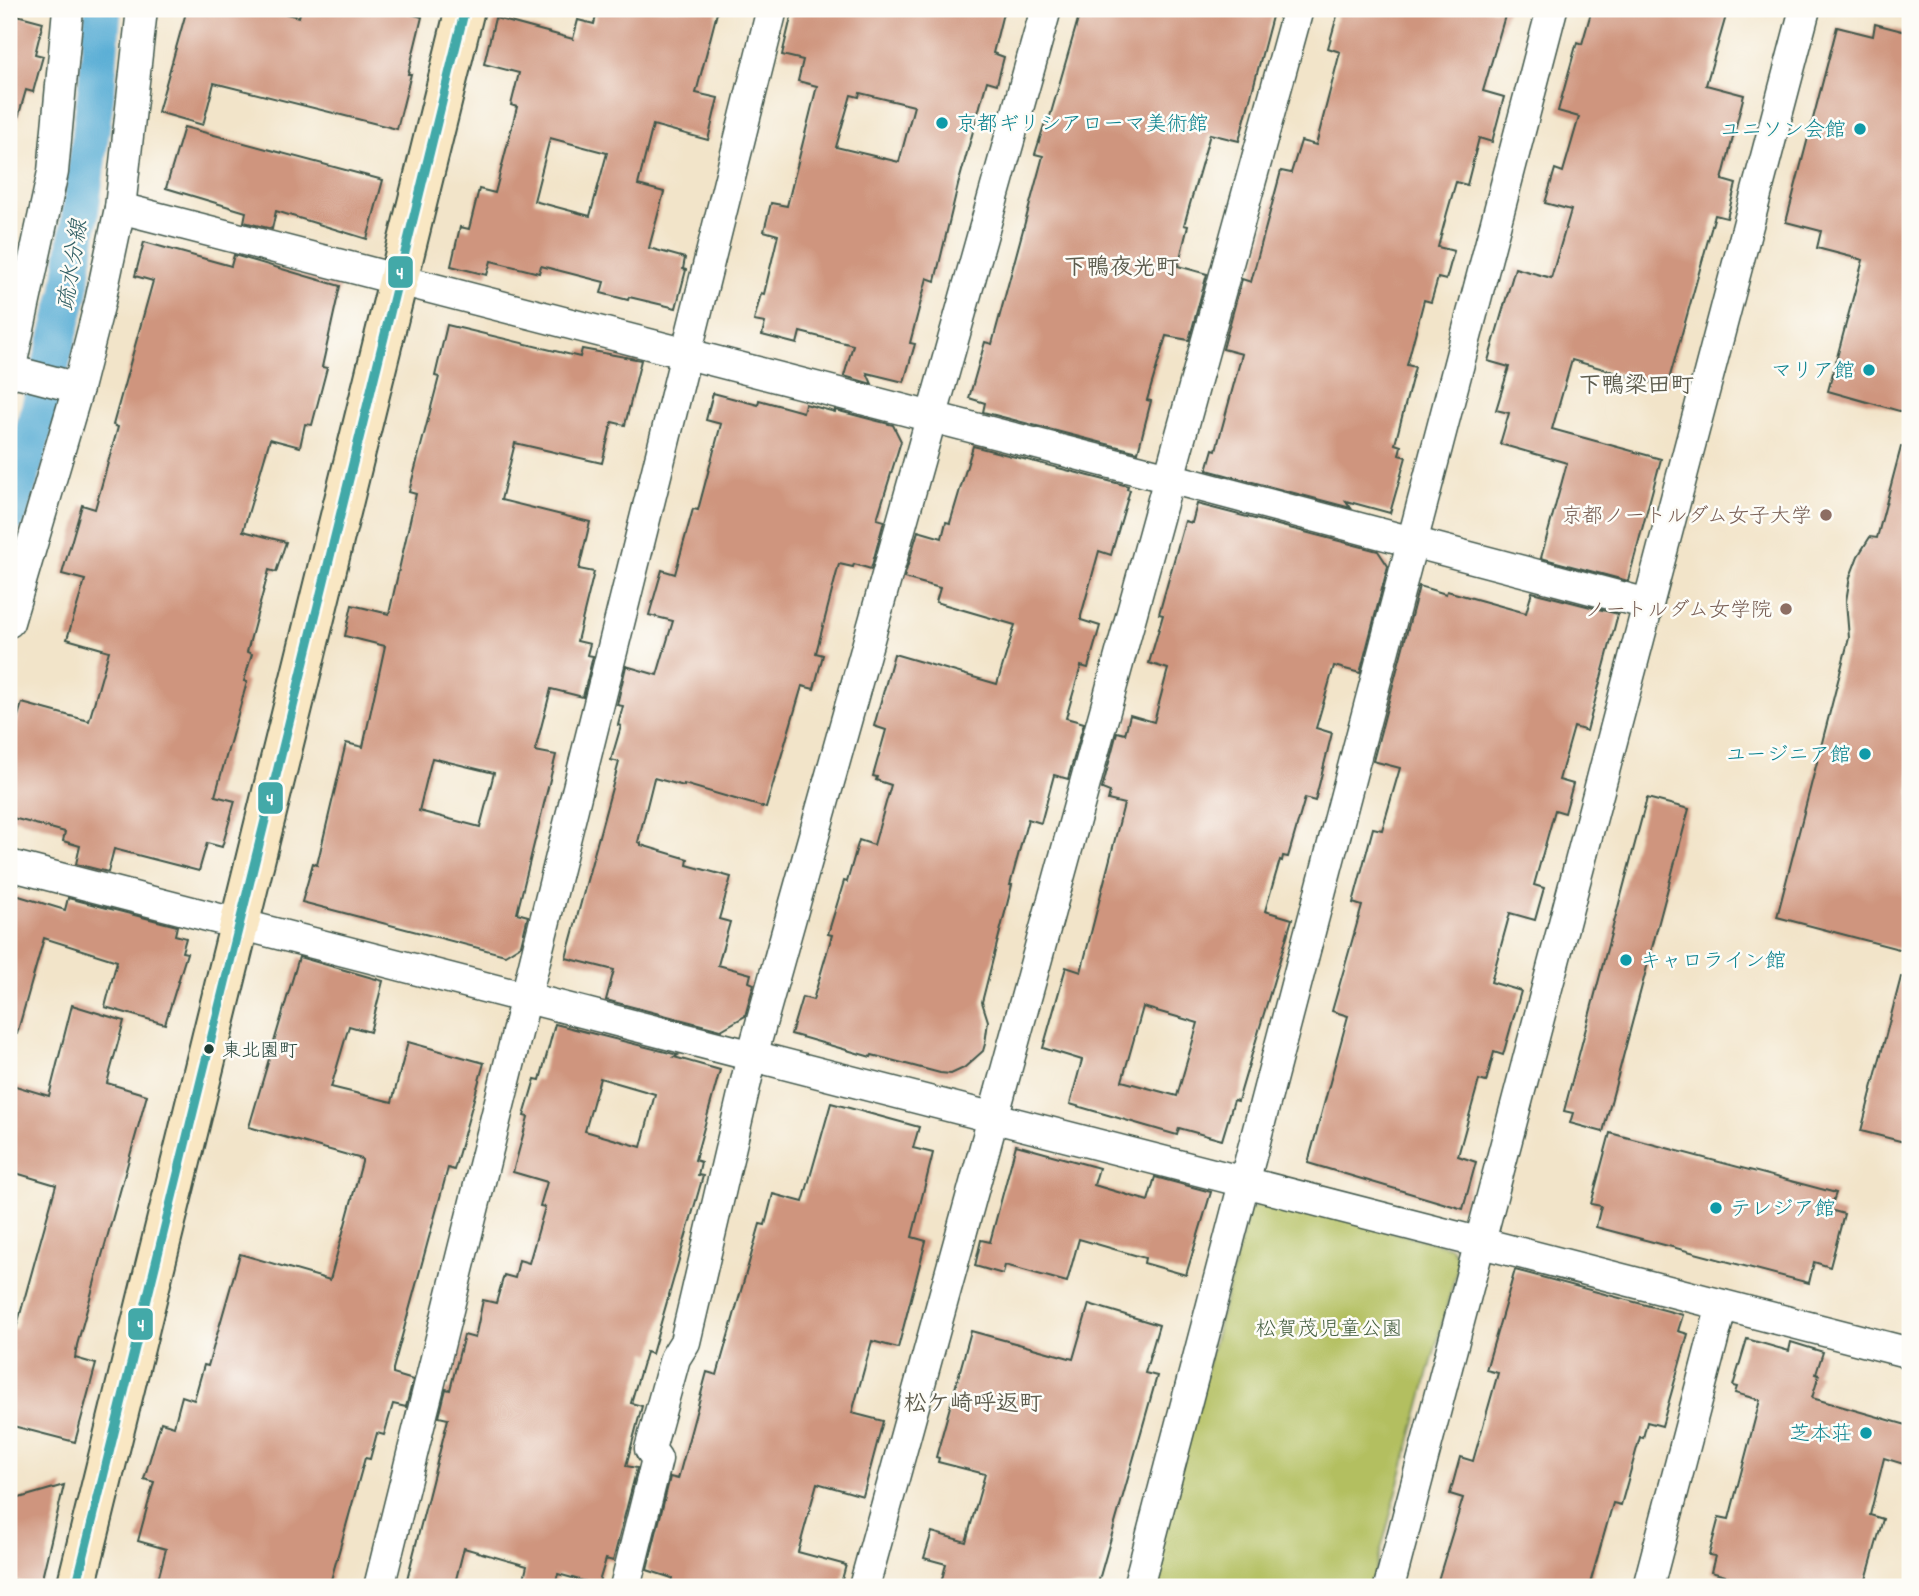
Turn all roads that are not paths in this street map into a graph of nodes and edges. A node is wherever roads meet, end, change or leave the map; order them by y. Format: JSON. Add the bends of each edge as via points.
{"nodes":[{"id":1,"x":68,"y":9,"type":"edge"},
{"id":2,"x":142,"y":9,"type":"edge"},
{"id":3,"x":465,"y":9,"type":"edge"},
{"id":4,"x":772,"y":9,"type":"edge"},
{"id":5,"x":1046,"y":9,"type":"edge"},
{"id":6,"x":1298,"y":9,"type":"edge"},
{"id":7,"x":1552,"y":9,"type":"edge"},
{"id":8,"x":1805,"y":9,"type":"edge"},
{"id":9,"x":120,"y":208,"type":"junction"},
{"id":10,"x":398,"y":279,"type":"junction"},
{"id":11,"x":687,"y":354,"type":"junction"},
{"id":12,"x":9,"y":372,"type":"edge"},
{"id":13,"x":78,"y":388,"type":"junction"},
{"id":14,"x":931,"y":417,"type":"junction"},
{"id":15,"x":1169,"y":478,"type":"junction"},
{"id":16,"x":1412,"y":541,"type":"junction"},
{"id":17,"x":1648,"y":604,"type":"junction"},
{"id":18,"x":9,"y":622,"type":"edge"},
{"id":19,"x":9,"y":865,"type":"edge"},
{"id":20,"x":240,"y":924,"type":"junction"},
{"id":21,"x":526,"y":998,"type":"junction"},
{"id":22,"x":752,"y":1056,"type":"junction"},
{"id":23,"x":993,"y":1118,"type":"junction"},
{"id":24,"x":1244,"y":1182,"type":"junction"},
{"id":25,"x":1480,"y":1243,"type":"junction"},
{"id":26,"x":1722,"y":1305,"type":"junction"},
{"id":27,"x":1910,"y":1353,"type":"edge"},
{"id":28,"x":76,"y":1587,"type":"edge"},
{"id":29,"x":379,"y":1587,"type":"edge"},
{"id":30,"x":625,"y":1587,"type":"edge"},
{"id":31,"x":864,"y":1587,"type":"edge"},
{"id":32,"x":1138,"y":1587,"type":"edge"},
{"id":33,"x":1390,"y":1587,"type":"edge"},
{"id":34,"x":1648,"y":1587,"type":"edge"}],
"edges":[{"from":1,"to":12,"type":"street","via":[[53,172]]},
{"from":2,"to":9,"type":"street"},
{"from":3,"to":10,"type":"street"},
{"from":4,"to":11,"type":"street"},
{"from":5,"to":14,"type":"street"},
{"from":6,"to":15,"type":"street"},
{"from":7,"to":16,"type":"street"},
{"from":8,"to":17,"type":"street"},
{"from":9,"to":10,"type":"street"},
{"from":9,"to":13,"type":"street"},
{"from":10,"to":11,"type":"street"},
{"from":10,"to":20,"type":"street"},
{"from":11,"to":14,"type":"street"},
{"from":11,"to":21,"type":"street"},
{"from":12,"to":13,"type":"street"},
{"from":13,"to":18,"type":"street"},
{"from":14,"to":15,"type":"street"},
{"from":14,"to":22,"type":"street"},
{"from":15,"to":16,"type":"street"},
{"from":15,"to":23,"type":"street"},
{"from":16,"to":17,"type":"street"},
{"from":16,"to":24,"type":"street"},
{"from":17,"to":25,"type":"street"},
{"from":19,"to":20,"type":"street"},
{"from":20,"to":21,"type":"street"},
{"from":20,"to":28,"type":"street"},
{"from":21,"to":22,"type":"street"},
{"from":21,"to":29,"type":"street"},
{"from":22,"to":23,"type":"street"},
{"from":22,"to":30,"type":"street","via":[[685,1342],[675,1358],[650,1449],[657,1459]]},
{"from":23,"to":24,"type":"street"},
{"from":23,"to":31,"type":"street"},
{"from":24,"to":25,"type":"street"},
{"from":24,"to":32,"type":"street"},
{"from":25,"to":26,"type":"street"},
{"from":25,"to":33,"type":"street"},
{"from":26,"to":27,"type":"street"},
{"from":26,"to":34,"type":"street"}]}
